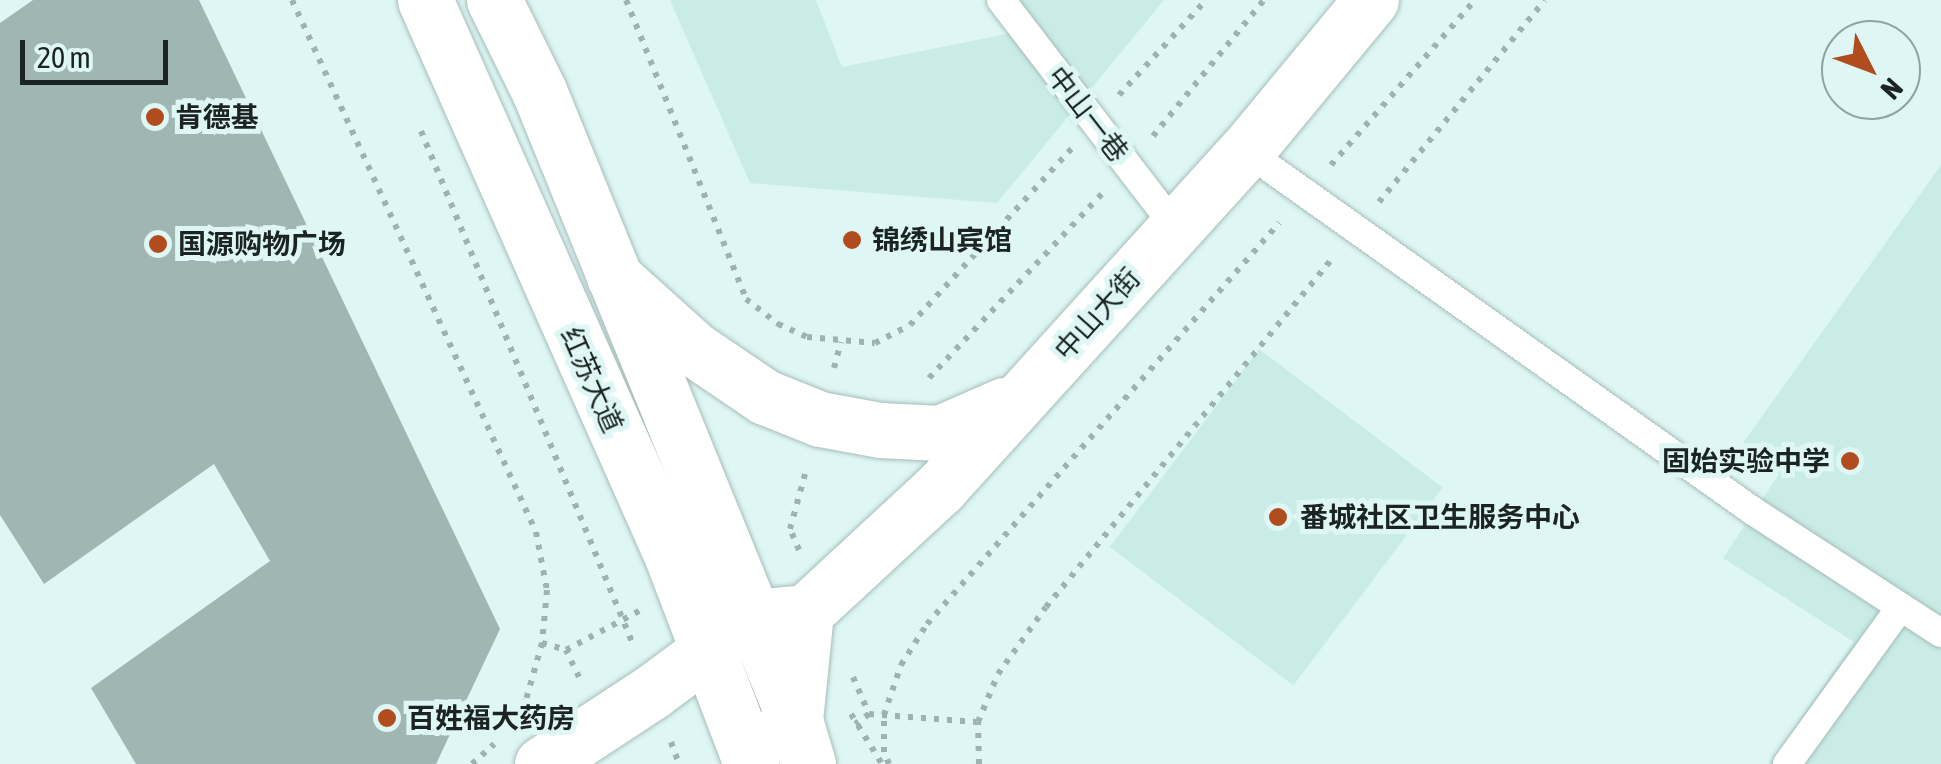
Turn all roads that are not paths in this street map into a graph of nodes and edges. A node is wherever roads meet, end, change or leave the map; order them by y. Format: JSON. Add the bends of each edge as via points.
{"nodes":[{"id":1,"x":425,"y":0,"type":"edge"},
{"id":2,"x":494,"y":0,"type":"edge"},
{"id":3,"x":1001,"y":0,"type":"edge"},
{"id":4,"x":1371,"y":0,"type":"edge"},
{"id":5,"x":1246,"y":151,"type":"junction"},
{"id":6,"x":1176,"y":228,"type":"junction"},
{"id":7,"x":614,"y":277,"type":"junction"},
{"id":8,"x":1021,"y":398,"type":"junction"},
{"id":9,"x":1900,"y":608,"type":"junction"},
{"id":10,"x":806,"y":612,"type":"junction"},
{"id":11,"x":753,"y":617,"type":"junction"},
{"id":12,"x":1941,"y":633,"type":"edge"},
{"id":13,"x":708,"y":650,"type":"junction"},
{"id":14,"x":802,"y":742,"type":"edge"},
{"id":15,"x":744,"y":760,"type":"edge"},
{"id":16,"x":542,"y":764,"type":"edge"},
{"id":17,"x":1788,"y":764,"type":"edge"}],
"edges":[{"from":1,"to":13,"type":"main road","name":"红苏大道"},
{"from":2,"to":7,"type":"main road","name":"红苏大道","via":[[539,91]]},
{"from":3,"to":6,"type":"lane","name":"中山一巷"},
{"from":4,"to":5,"type":"main road","name":"中山大街"},
{"from":5,"to":6,"type":"main road","name":"中山大街"},
{"from":5,"to":9,"type":"lane"},
{"from":6,"to":8,"type":"main road","name":"中山大街"},
{"from":7,"to":8,"type":"main road","via":[[694,349],[765,397],[820,419],[940,433]]},
{"from":7,"to":11,"type":"main road","name":"红苏大道"},
{"from":8,"to":10,"type":"main road","name":"中山大街","via":[[940,488]]},
{"from":9,"to":12,"type":"lane"},
{"from":9,"to":17,"type":"lane"},
{"from":10,"to":11,"type":"main road"},
{"from":10,"to":14,"type":"main road"},
{"from":11,"to":13,"type":"main road"},
{"from":11,"to":14,"type":"main road","name":"红苏大道"},
{"from":13,"to":15,"type":"main road","name":"红苏大道"},
{"from":13,"to":16,"type":"main road"},
{"from":14,"to":15,"type":"main road"}]}
